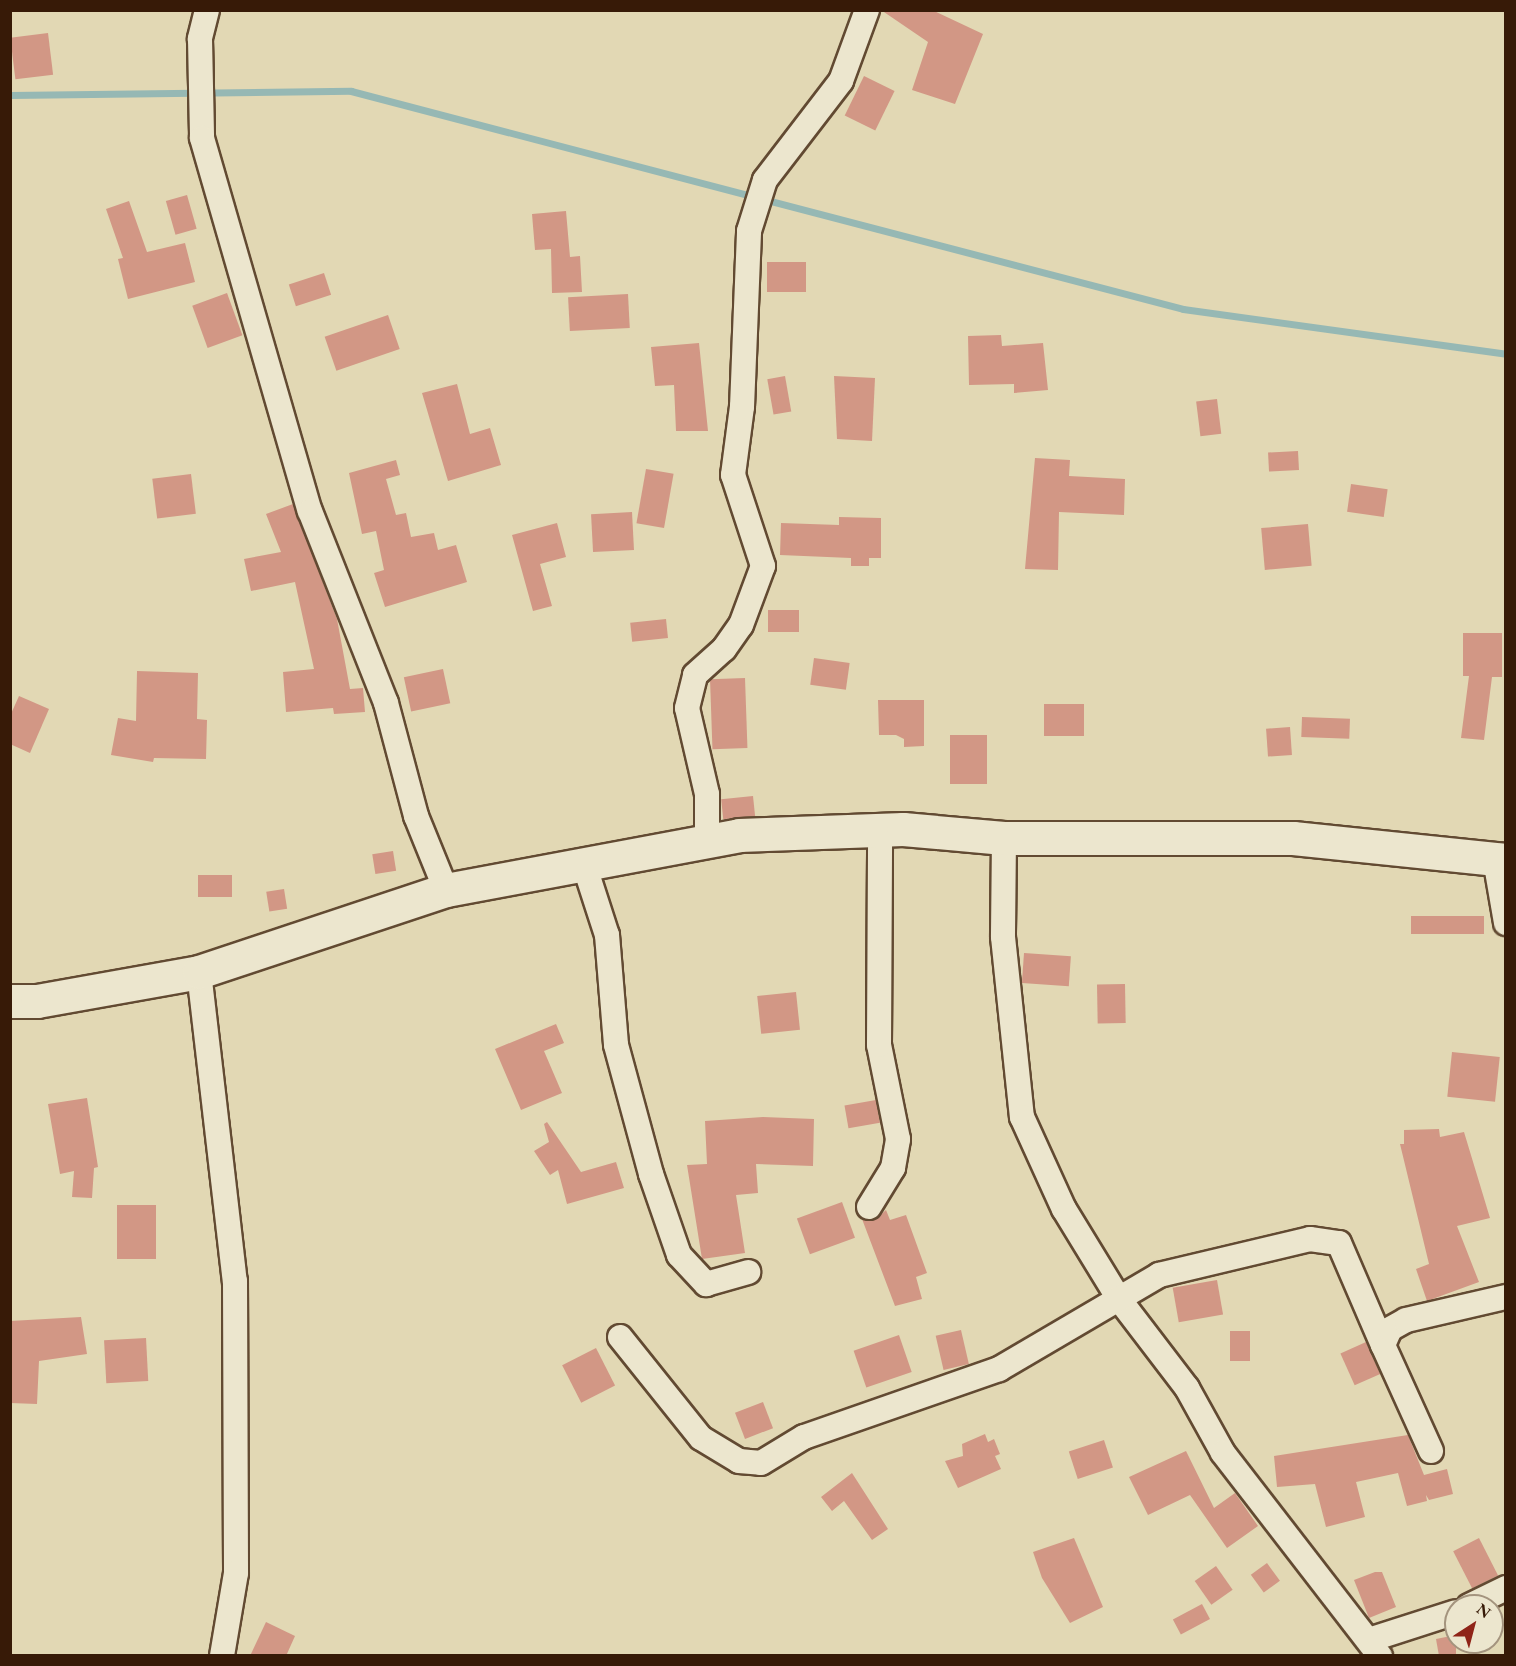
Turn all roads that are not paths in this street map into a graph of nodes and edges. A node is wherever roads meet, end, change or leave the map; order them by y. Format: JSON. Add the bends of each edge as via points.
{"nodes":[{"id":1,"x":207,"y":10,"type":"edge"},
{"id":2,"x":867,"y":10,"type":"edge"},
{"id":3,"x":880,"y":829,"type":"junction"},
{"id":4,"x":1004,"y":838,"type":"junction"},
{"id":5,"x":707,"y":841,"type":"junction"},
{"id":6,"x":1500,"y":859,"type":"edge"},
{"id":7,"x":584,"y":864,"type":"junction"},
{"id":8,"x":446,"y":890,"type":"junction"},
{"id":9,"x":1506,"y":922,"type":"edge"},
{"id":10,"x":199,"y":972,"type":"junction"},
{"id":11,"x":10,"y":1001,"type":"edge"},
{"id":12,"x":869,"y":1208,"type":"dead end"},
{"id":13,"x":748,"y":1272,"type":"dead end"},
{"id":14,"x":1506,"y":1297,"type":"edge"},
{"id":15,"x":1119,"y":1299,"type":"junction"},
{"id":16,"x":620,"y":1337,"type":"dead end"},
{"id":17,"x":1383,"y":1345,"type":"junction"},
{"id":18,"x":1431,"y":1451,"type":"dead end"},
{"id":19,"x":1444,"y":1616,"type":"edge"},
{"id":20,"x":1375,"y":1648,"type":"edge"},
{"id":21,"x":222,"y":1656,"type":"edge"}],
"edges":[{"from":1,"to":8,"type":"street","via":[[200,39],[202,138],[310,512],[386,703],[416,816]]},
{"from":2,"to":5,"type":"street","via":[[841,81],[765,180],[749,231],[742,407],[733,475],[763,566],[741,626],[724,649],[694,675],[687,708],[707,794]]},
{"from":3,"to":4,"type":"street"},
{"from":3,"to":5,"type":"street","via":[[740,835]]},
{"from":3,"to":12,"type":"street","via":[[879,1045],[898,1139],[893,1168]]},
{"from":4,"to":6,"type":"street","via":[[1293,838]]},
{"from":4,"to":15,"type":"street","via":[[1004,937],[1022,1117],[1064,1209]]},
{"from":5,"to":7,"type":"street"},
{"from":6,"to":9,"type":"street"},
{"from":7,"to":8,"type":"street"},
{"from":7,"to":13,"type":"street","via":[[607,935],[616,1044],[651,1174],[679,1255],[705,1284]]},
{"from":8,"to":10,"type":"street"},
{"from":10,"to":11,"type":"street","via":[[37,1001]]},
{"from":10,"to":21,"type":"street","via":[[235,1281],[236,1573]]},
{"from":14,"to":17,"type":"street","via":[[1406,1320],[1390,1329]]},
{"from":15,"to":16,"type":"street","via":[[999,1369],[804,1437],[761,1463],[739,1461],[701,1438]]},
{"from":15,"to":17,"type":"street","via":[[1159,1275],[1310,1239],[1339,1244]]},
{"from":15,"to":20,"type":"street","via":[[1187,1388],[1223,1454]]},
{"from":17,"to":18,"type":"street"},
{"from":19,"to":20,"type":"street"}]}
